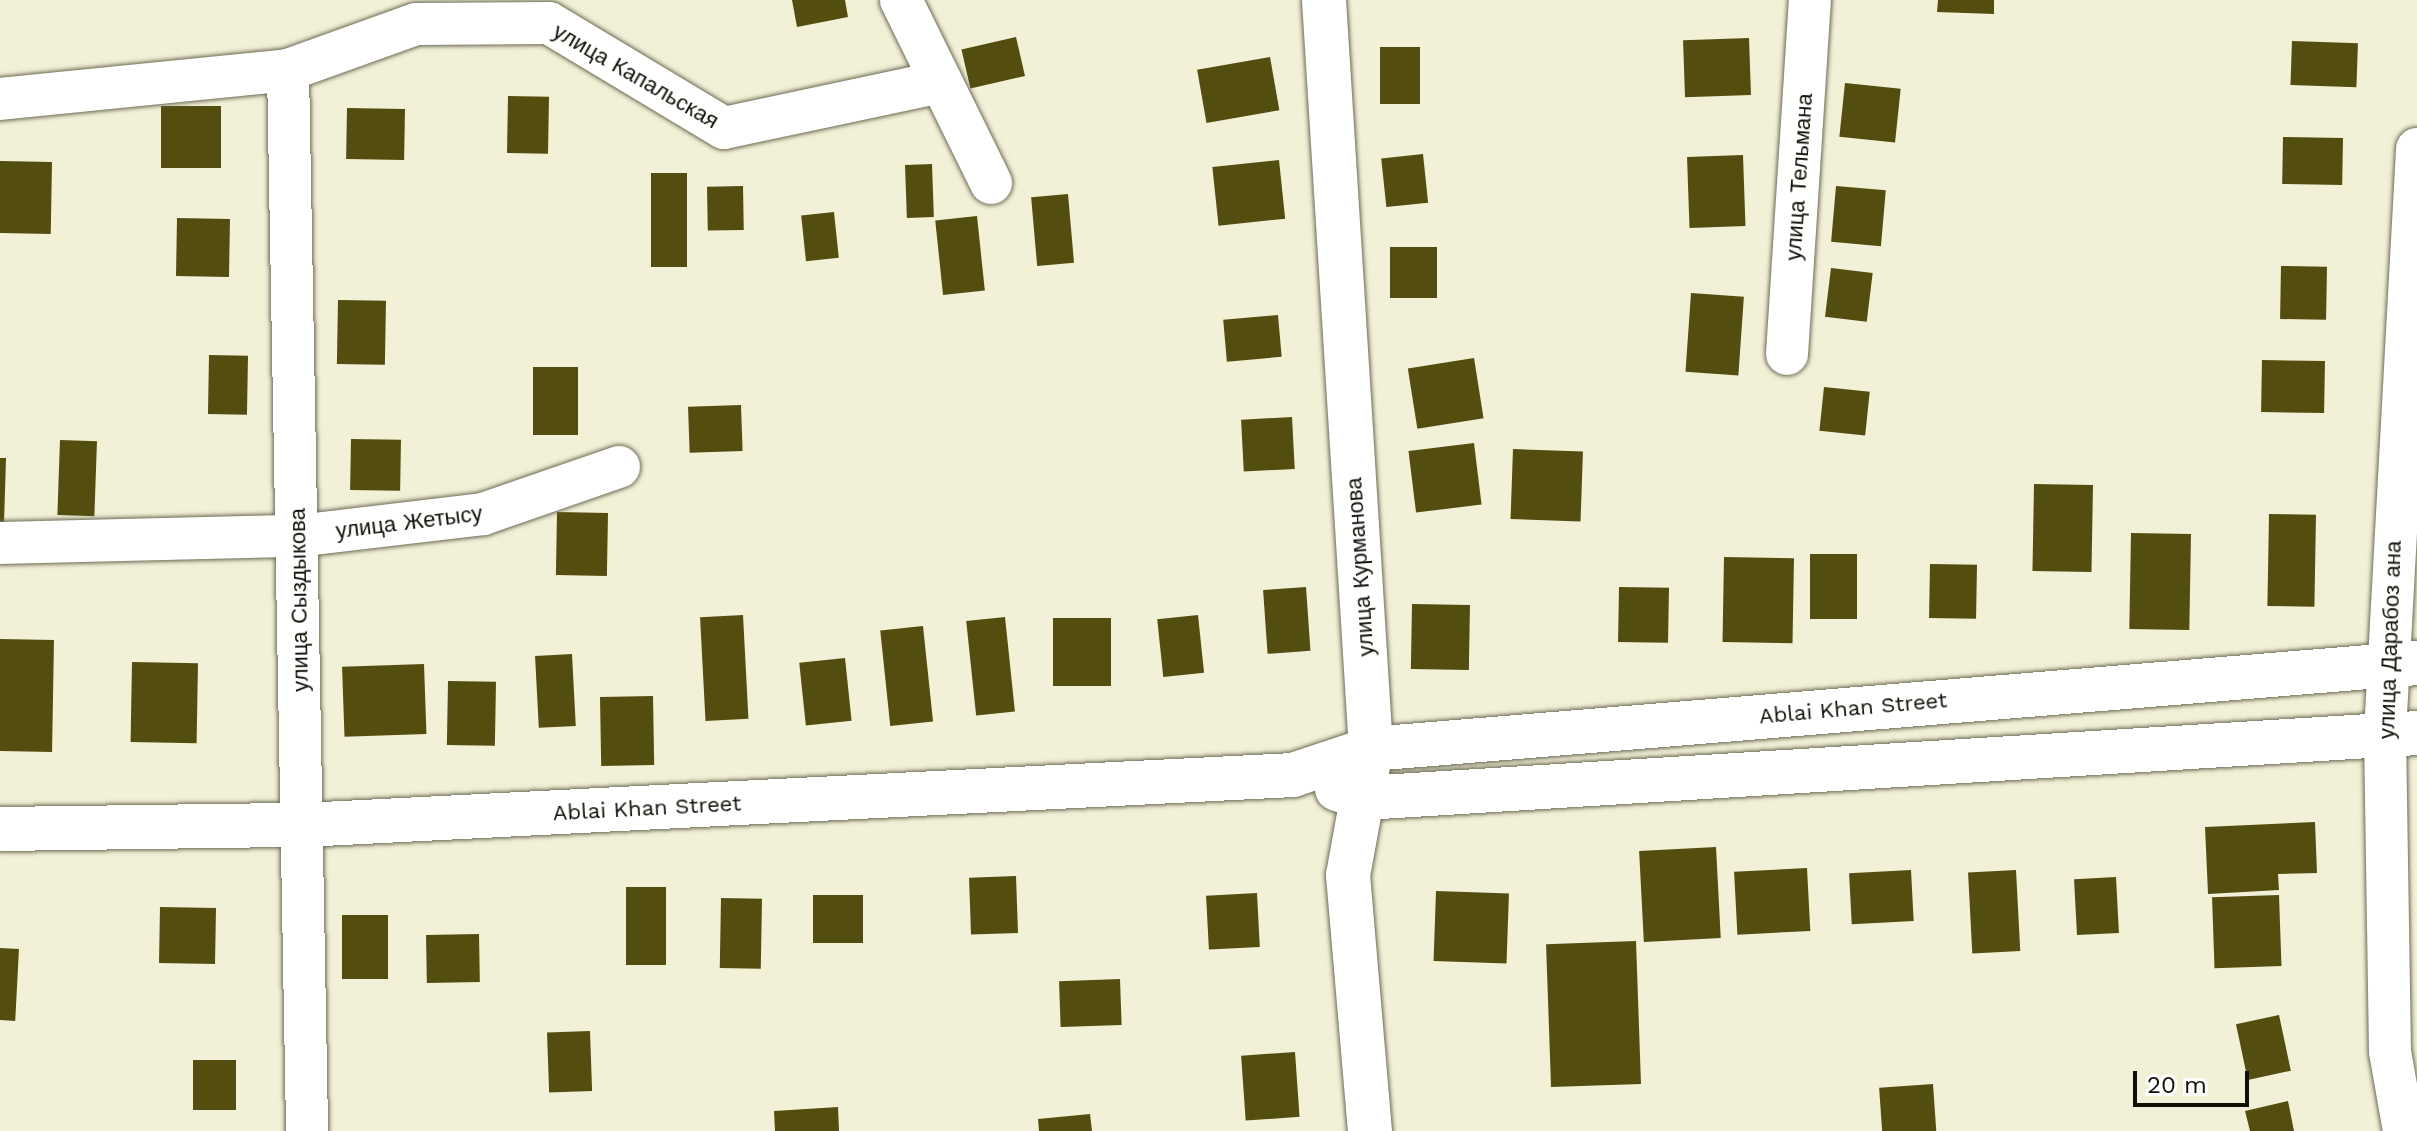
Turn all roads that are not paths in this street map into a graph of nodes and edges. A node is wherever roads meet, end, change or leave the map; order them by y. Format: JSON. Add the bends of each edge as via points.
{"nodes":[{"id":1,"x":901,"y":0,"type":"edge"},
{"id":2,"x":1324,"y":0,"type":"edge"},
{"id":3,"x":1810,"y":0,"type":"edge"},
{"id":4,"x":288,"y":70,"type":"junction"},
{"id":5,"x":941,"y":82,"type":"junction"},
{"id":6,"x":0,"y":99,"type":"edge"},
{"id":7,"x":2417,"y":149,"type":"edge"},
{"id":8,"x":991,"y":183,"type":"dead end"},
{"id":9,"x":1787,"y":354,"type":"dead end"},
{"id":10,"x":619,"y":467,"type":"dead end"},
{"id":11,"x":297,"y":536,"type":"junction"},
{"id":12,"x":0,"y":543,"type":"edge"},
{"id":13,"x":2402,"y":663,"type":"edge"},
{"id":14,"x":2401,"y":733,"type":"edge"},
{"id":15,"x":1371,"y":749,"type":"junction"},
{"id":16,"x":1293,"y":775,"type":"junction"},
{"id":17,"x":1364,"y":798,"type":"junction"},
{"id":18,"x":303,"y":825,"type":"junction"},
{"id":19,"x":0,"y":829,"type":"edge"},
{"id":20,"x":307,"y":1131,"type":"edge"},
{"id":21,"x":1370,"y":1131,"type":"edge"},
{"id":22,"x":2404,"y":1131,"type":"edge"}],
"edges":[{"from":1,"to":5,"type":"street"},
{"from":2,"to":15,"type":"street","name":"улица Курманова"},
{"from":3,"to":9,"type":"street","name":"улица Тельмана"},
{"from":4,"to":5,"type":"street","name":"улица Капальская","via":[[416,24],[549,23],[724,128]]},
{"from":4,"to":6,"type":"street","name":"улица Капальская"},
{"from":4,"to":11,"type":"street","name":"улица Сыздыкова"},
{"from":5,"to":8,"type":"street"},
{"from":7,"to":13,"type":"street","name":"улица Дарабоз ана"},
{"from":10,"to":11,"type":"street","name":"улица Жетысу","via":[[483,514]]},
{"from":11,"to":12,"type":"street","name":"улица Жетысу"},
{"from":11,"to":18,"type":"street","name":"улица Сыздыкова"},
{"from":13,"to":14,"type":"street","name":"улица Дарабоз ана"},
{"from":13,"to":15,"type":"street","name":"Ablai Khan Street"},
{"from":14,"to":17,"type":"street","name":"Ablai Khan Street"},
{"from":14,"to":22,"type":"street","name":"улица Дарабоз ана","via":[[2390,1052]]},
{"from":15,"to":16,"type":"street","name":"Ablai Khan Street"},
{"from":15,"to":17,"type":"street","name":"улица Курманова"},
{"from":16,"to":17,"type":"street","name":"Ablai Khan Street"},
{"from":16,"to":18,"type":"street","name":"Ablai Khan Street"},
{"from":17,"to":21,"type":"street","name":"улица Курманова","via":[[1348,875]]},
{"from":18,"to":19,"type":"street","name":"Ablai Khan Street"},
{"from":18,"to":20,"type":"street","name":"улица Сыздыкова"}]}
